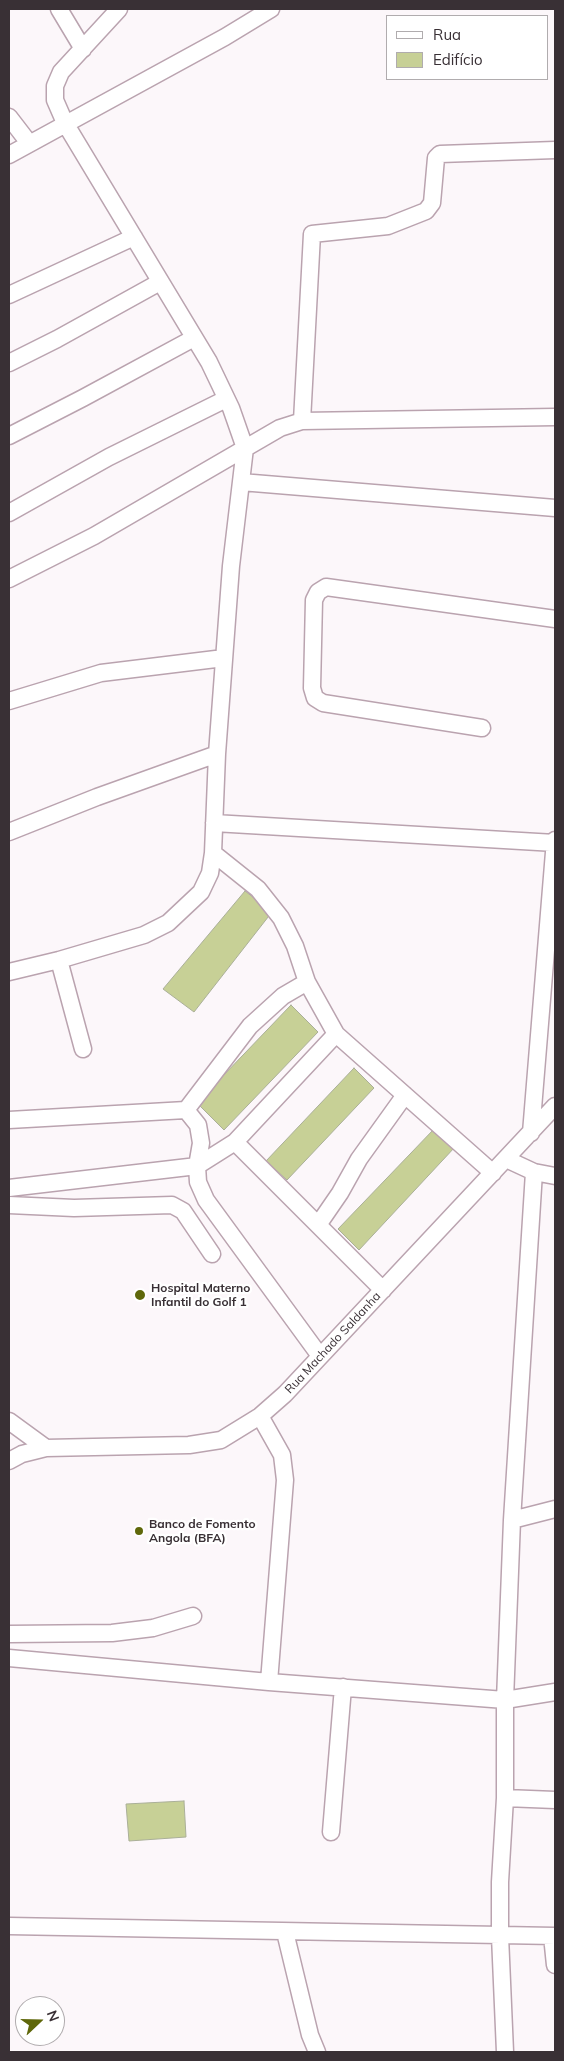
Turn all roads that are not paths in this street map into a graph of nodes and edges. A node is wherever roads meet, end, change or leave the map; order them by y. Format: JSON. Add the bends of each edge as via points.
{"nodes":[{"id":1,"x":59,"y":9,"type":"edge"},
{"id":2,"x":119,"y":9,"type":"edge"},
{"id":3,"x":271,"y":9,"type":"edge"},
{"id":4,"x":83,"y":49,"type":"junction"},
{"id":5,"x":9,"y":117,"type":"edge"},
{"id":6,"x":65,"y":122,"type":"junction"},
{"id":7,"x":29,"y":143,"type":"junction"},
{"id":8,"x":555,"y":150,"type":"edge"},
{"id":9,"x":9,"y":155,"type":"edge"},
{"id":10,"x":134,"y":237,"type":"junction"},
{"id":11,"x":160,"y":282,"type":"junction"},
{"id":12,"x":9,"y":295,"type":"edge"},
{"id":13,"x":194,"y":338,"type":"junction"},
{"id":14,"x":9,"y":363,"type":"edge"},
{"id":15,"x":226,"y":399,"type":"junction"},
{"id":16,"x":555,"y":417,"type":"edge"},
{"id":17,"x":302,"y":421,"type":"junction"},
{"id":18,"x":9,"y":436,"type":"edge"},
{"id":19,"x":245,"y":448,"type":"junction"},
{"id":20,"x":241,"y":482,"type":"junction"},
{"id":21,"x":555,"y":508,"type":"edge"},
{"id":22,"x":9,"y":513,"type":"edge"},
{"id":23,"x":9,"y":579,"type":"edge"},
{"id":24,"x":555,"y":619,"type":"edge"},
{"id":25,"x":224,"y":658,"type":"junction"},
{"id":26,"x":9,"y":701,"type":"edge"},
{"id":27,"x":482,"y":728,"type":"dead end"},
{"id":28,"x":217,"y":754,"type":"junction"},
{"id":29,"x":214,"y":823,"type":"junction"},
{"id":30,"x":9,"y":832,"type":"edge"},
{"id":31,"x":555,"y":842,"type":"edge"},
{"id":32,"x":214,"y":853,"type":"junction"},
{"id":33,"x":60,"y":960,"type":"junction"},
{"id":34,"x":9,"y":972,"type":"edge"},
{"id":35,"x":307,"y":982,"type":"junction"},
{"id":36,"x":336,"y":1034,"type":"junction"},
{"id":37,"x":83,"y":1049,"type":"dead end"},
{"id":38,"x":405,"y":1095,"type":"junction"},
{"id":39,"x":555,"y":1106,"type":"edge"},
{"id":40,"x":186,"y":1110,"type":"junction"},
{"id":41,"x":9,"y":1120,"type":"edge"},
{"id":42,"x":531,"y":1133,"type":"junction"},
{"id":43,"x":235,"y":1142,"type":"junction"},
{"id":44,"x":506,"y":1159,"type":"junction"},
{"id":45,"x":197,"y":1166,"type":"junction"},
{"id":46,"x":534,"y":1172,"type":"junction"},
{"id":47,"x":493,"y":1174,"type":"junction"},
{"id":48,"x":555,"y":1176,"type":"edge"},
{"id":49,"x":9,"y":1188,"type":"edge"},
{"id":50,"x":9,"y":1205,"type":"edge"},
{"id":51,"x":318,"y":1225,"type":"junction"},
{"id":52,"x":212,"y":1254,"type":"dead end"},
{"id":53,"x":383,"y":1290,"type":"junction"},
{"id":54,"x":320,"y":1356,"type":"junction"},
{"id":55,"x":260,"y":1416,"type":"junction"},
{"id":56,"x":9,"y":1421,"type":"edge"},
{"id":57,"x":46,"y":1448,"type":"junction"},
{"id":58,"x":9,"y":1460,"type":"edge"},
{"id":59,"x":555,"y":1510,"type":"edge"},
{"id":60,"x":512,"y":1520,"type":"junction"},
{"id":61,"x":193,"y":1616,"type":"dead end"},
{"id":62,"x":9,"y":1634,"type":"edge"},
{"id":63,"x":9,"y":1658,"type":"edge"},
{"id":64,"x":269,"y":1682,"type":"junction"},
{"id":65,"x":343,"y":1687,"type":"junction"},
{"id":66,"x":555,"y":1692,"type":"edge"},
{"id":67,"x":506,"y":1700,"type":"junction"},
{"id":68,"x":505,"y":1798,"type":"junction"},
{"id":69,"x":555,"y":1800,"type":"edge"},
{"id":70,"x":331,"y":1832,"type":"dead end"},
{"id":71,"x":9,"y":1926,"type":"edge"},
{"id":72,"x":285,"y":1932,"type":"junction"},
{"id":73,"x":500,"y":1936,"type":"junction"},
{"id":74,"x":554,"y":1936,"type":"edge"},
{"id":75,"x":555,"y":1965,"type":"edge"},
{"id":76,"x":317,"y":2052,"type":"edge"},
{"id":77,"x":505,"y":2052,"type":"edge"}],
"edges":[{"from":1,"to":4,"type":"street"},
{"from":2,"to":4,"type":"street"},
{"from":3,"to":6,"type":"street"},
{"from":4,"to":6,"type":"street","via":[[61,72],[55,86],[55,100]]},
{"from":5,"to":7,"type":"street"},
{"from":6,"to":7,"type":"street"},
{"from":6,"to":10,"type":"street"},
{"from":7,"to":9,"type":"street"},
{"from":8,"to":17,"type":"street","via":[[440,154],[436,158],[432,203],[426,210],[388,226],[312,234]]},
{"from":10,"to":11,"type":"street"},
{"from":10,"to":12,"type":"street"},
{"from":11,"to":13,"type":"street"},
{"from":11,"to":14,"type":"street"},
{"from":13,"to":15,"type":"street"},
{"from":13,"to":18,"type":"street"},
{"from":15,"to":19,"type":"street"},
{"from":15,"to":22,"type":"street","via":[[108,457]]},
{"from":16,"to":17,"type":"street"},
{"from":17,"to":19,"type":"street","via":[[280,428]]},
{"from":19,"to":20,"type":"street"},
{"from":19,"to":23,"type":"street","via":[[94,536]]},
{"from":20,"to":21,"type":"street"},
{"from":20,"to":25,"type":"street"},
{"from":24,"to":27,"type":"street","via":[[326,587],[318,592],[314,600],[312,688],[315,698],[323,703]]},
{"from":25,"to":26,"type":"street","via":[[101,673]]},
{"from":25,"to":28,"type":"street"},
{"from":28,"to":29,"type":"street"},
{"from":28,"to":30,"type":"street","via":[[96,796]]},
{"from":29,"to":31,"type":"street"},
{"from":29,"to":32,"type":"street"},
{"from":31,"to":42,"type":"street"},
{"from":32,"to":33,"type":"street","via":[[210,873],[201,892],[168,923],[144,935]]},
{"from":32,"to":35,"type":"street","via":[[258,889],[280,918],[295,946]]},
{"from":33,"to":34,"type":"street"},
{"from":33,"to":37,"type":"street"},
{"from":35,"to":36,"type":"street"},
{"from":35,"to":40,"type":"street","via":[[284,996],[250,1026]]},
{"from":36,"to":38,"type":"street"},
{"from":36,"to":43,"type":"street"},
{"from":38,"to":47,"type":"street"},
{"from":38,"to":51,"type":"street","via":[[359,1159]]},
{"from":39,"to":42,"type":"street","name":"Rua Machado Saldanha"},
{"from":40,"to":41,"type":"street"},
{"from":40,"to":45,"type":"street","via":[[198,1124],[201,1143]]},
{"from":42,"to":44,"type":"street","name":"Rua Machado Saldanha"},
{"from":43,"to":45,"type":"street"},
{"from":43,"to":51,"type":"street"},
{"from":44,"to":46,"type":"street"},
{"from":44,"to":47,"type":"street","name":"Rua Machado Saldanha"},
{"from":45,"to":49,"type":"street"},
{"from":45,"to":54,"type":"street","via":[[198,1182],[206,1200]]},
{"from":46,"to":48,"type":"street"},
{"from":46,"to":60,"type":"street"},
{"from":47,"to":53,"type":"street","name":"Rua Machado Saldanha"},
{"from":50,"to":52,"type":"street","via":[[74,1208],[172,1205],[183,1211]]},
{"from":51,"to":53,"type":"street"},
{"from":53,"to":54,"type":"street","name":"Rua Machado Saldanha"},
{"from":54,"to":55,"type":"street","name":"Rua Machado Saldanha"},
{"from":55,"to":57,"type":"street","name":"Rua Machado Saldanha","via":[[221,1440],[188,1445]]},
{"from":55,"to":64,"type":"street","via":[[282,1455],[285,1480]]},
{"from":56,"to":57,"type":"street"},
{"from":57,"to":58,"type":"street","name":"Rua Machado Saldanha"},
{"from":59,"to":60,"type":"street"},
{"from":60,"to":67,"type":"street"},
{"from":61,"to":62,"type":"street","via":[[153,1628],[112,1633]]},
{"from":63,"to":64,"type":"street"},
{"from":64,"to":65,"type":"street"},
{"from":65,"to":67,"type":"street"},
{"from":65,"to":70,"type":"street"},
{"from":66,"to":67,"type":"street"},
{"from":67,"to":68,"type":"street"},
{"from":68,"to":69,"type":"street"},
{"from":68,"to":73,"type":"street"},
{"from":71,"to":72,"type":"street"},
{"from":72,"to":73,"type":"street"},
{"from":72,"to":76,"type":"street"},
{"from":73,"to":74,"type":"street"},
{"from":73,"to":77,"type":"street"},
{"from":74,"to":75,"type":"street"}]}
